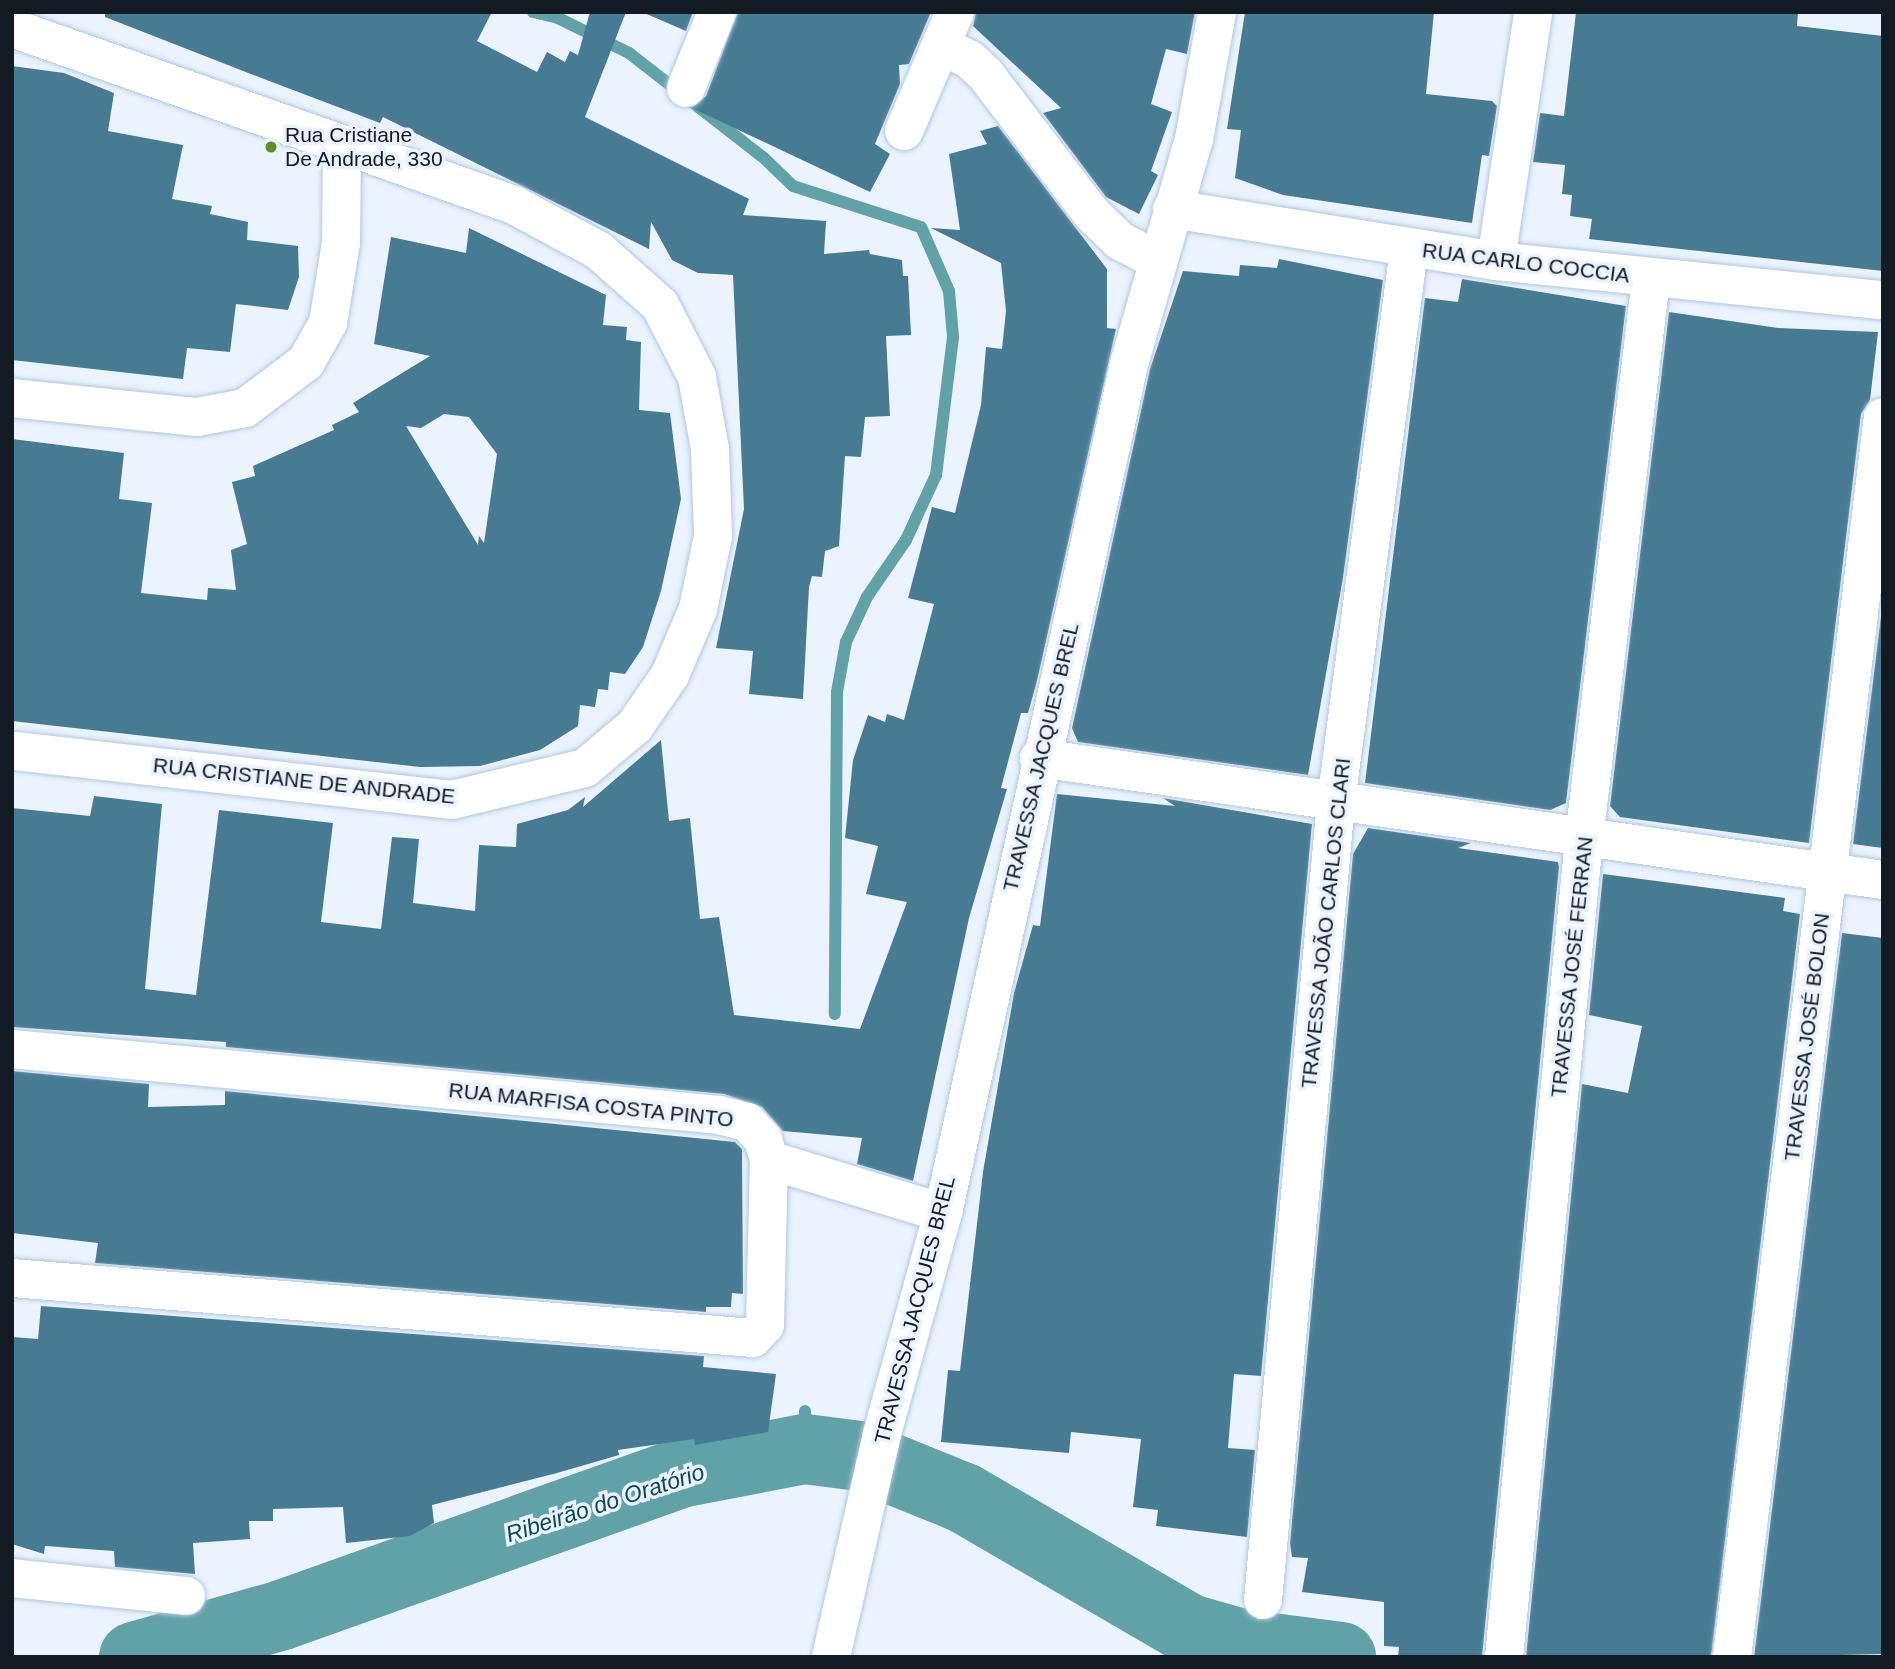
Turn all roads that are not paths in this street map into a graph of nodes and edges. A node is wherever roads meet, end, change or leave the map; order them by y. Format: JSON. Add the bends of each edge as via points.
{"nodes":[{"id":1,"x":717,"y":12,"type":"edge"},
{"id":2,"x":1217,"y":12,"type":"edge"},
{"id":3,"x":1533,"y":12,"type":"edge"},
{"id":4,"x":12,"y":27,"type":"edge"},
{"id":5,"x":948,"y":29,"type":"edge"},
{"id":6,"x":686,"y":88,"type":"dead end"},
{"id":7,"x":904,"y":131,"type":"dead end"},
{"id":8,"x":342,"y":145,"type":"junction"},
{"id":9,"x":1172,"y":209,"type":"junction"},
{"id":10,"x":1409,"y":249,"type":"junction"},
{"id":11,"x":1155,"y":259,"type":"junction"},
{"id":12,"x":1496,"y":261,"type":"junction"},
{"id":13,"x":1651,"y":279,"type":"junction"},
{"id":14,"x":1883,"y":300,"type":"edge"},
{"id":15,"x":12,"y":398,"type":"edge"},
{"id":16,"x":1883,"y":417,"type":"edge"},
{"id":17,"x":12,"y":751,"type":"edge"},
{"id":18,"x":1040,"y":758,"type":"junction"},
{"id":19,"x":1336,"y":802,"type":"junction"},
{"id":20,"x":1584,"y":839,"type":"junction"},
{"id":21,"x":1827,"y":874,"type":"junction"},
{"id":22,"x":1883,"y":880,"type":"edge"},
{"id":23,"x":12,"y":1049,"type":"edge"},
{"id":24,"x":769,"y":1160,"type":"junction"},
{"id":25,"x":943,"y":1213,"type":"junction"},
{"id":26,"x":12,"y":1278,"type":"edge"},
{"id":27,"x":12,"y":1578,"type":"edge"},
{"id":28,"x":186,"y":1596,"type":"dead end"},
{"id":29,"x":1263,"y":1600,"type":"dead end"},
{"id":30,"x":831,"y":1657,"type":"edge"},
{"id":31,"x":1504,"y":1657,"type":"edge"},
{"id":32,"x":1732,"y":1657,"type":"edge"}],
"edges":[{"from":1,"to":6,"type":"street"},
{"from":2,"to":9,"type":"street","name":"TRAVESSA JACQUES BREL","via":[[1194,139]]},
{"from":3,"to":12,"type":"street"},
{"from":4,"to":8,"type":"street","name":"RUA CRISTIANE DE ANDRADE"},
{"from":5,"to":7,"type":"street"},
{"from":5,"to":11,"type":"street","via":[[1091,213],[1120,241]]},
{"from":8,"to":15,"type":"street","via":[[341,243],[328,323],[306,362],[245,408],[197,417]]},
{"from":8,"to":17,"type":"street","name":"RUA CRISTIANE DE ANDRADE","via":[[514,205],[598,250],[660,305],[697,377],[710,449],[713,536],[698,610],[670,675],[635,726],[585,768],[452,800]]},
{"from":9,"to":10,"type":"street","name":"RUA CARLO COCCIA"},
{"from":9,"to":11,"type":"street","name":"TRAVESSA JACQUES BREL"},
{"from":10,"to":12,"type":"street","name":"RUA CARLO COCCIA"},
{"from":10,"to":19,"type":"street","name":"TRAVESSA JOÃO CARLOS CLARI"},
{"from":11,"to":18,"type":"street","name":"TRAVESSA JACQUES BREL"},
{"from":12,"to":13,"type":"street","name":"RUA CARLO COCCIA"},
{"from":13,"to":14,"type":"street","name":"RUA CARLO COCCIA"},
{"from":13,"to":20,"type":"street","name":"TRAVESSA JOSÉ FERRAN"},
{"from":16,"to":21,"type":"street","name":"TRAVESSA JOSÉ BOLON"},
{"from":18,"to":19,"type":"street"},
{"from":18,"to":25,"type":"street","name":"TRAVESSA JACQUES BREL"},
{"from":19,"to":20,"type":"street"},
{"from":19,"to":29,"type":"street","name":"TRAVESSA JOÃO CARLOS CLARI"},
{"from":20,"to":21,"type":"street"},
{"from":20,"to":31,"type":"street","name":"TRAVESSA JOSÉ FERRAN"},
{"from":21,"to":22,"type":"street"},
{"from":21,"to":32,"type":"street","name":"TRAVESSA JOSÉ BOLON"},
{"from":23,"to":24,"type":"street","name":"RUA MARFISA COSTA PINTO","via":[[719,1115],[747,1122],[763,1139]]},
{"from":24,"to":25,"type":"street"},
{"from":24,"to":26,"type":"street","name":"RUA MARFISA COSTA PINTO","via":[[765,1325],[753,1338]]},
{"from":25,"to":30,"type":"street","name":"TRAVESSA JACQUES BREL","via":[[882,1434]]},
{"from":27,"to":28,"type":"street"}]}
